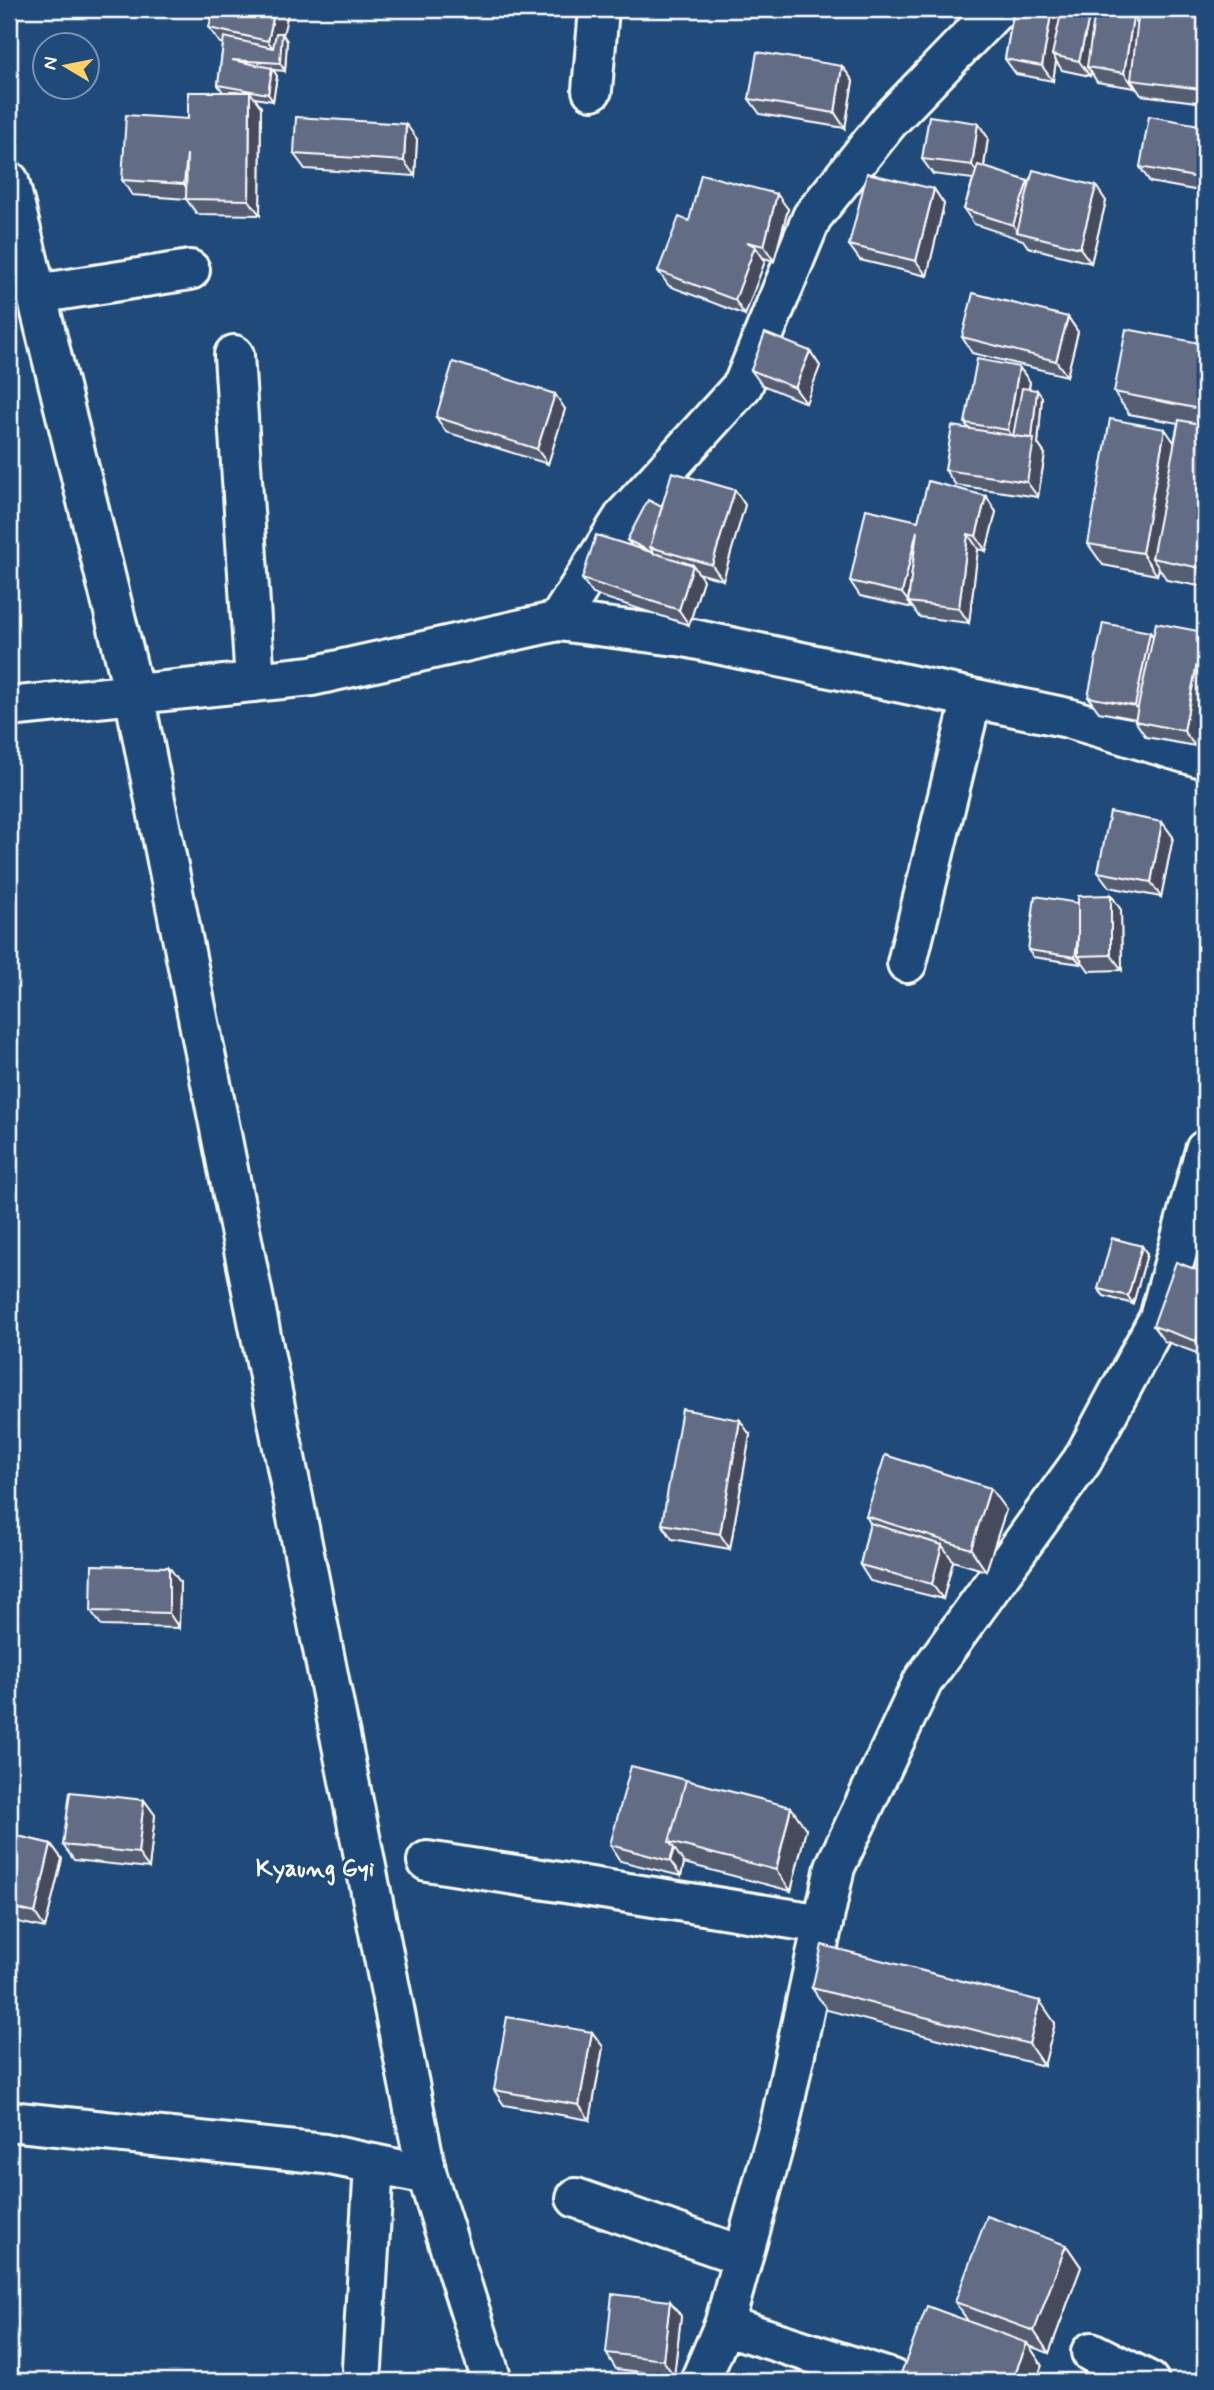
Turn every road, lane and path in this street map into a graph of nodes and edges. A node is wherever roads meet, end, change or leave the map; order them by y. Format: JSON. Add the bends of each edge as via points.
{"nodes":[{"id":1,"x":598,"y":9,"type":"edge"},
{"id":2,"x":997,"y":9,"type":"edge"},
{"id":3,"x":592,"y":90,"type":"dead end"},
{"id":4,"x":9,"y":181,"type":"edge"},
{"id":5,"x":190,"y":270,"type":"dead end"},
{"id":6,"x":37,"y":294,"type":"junction"},
{"id":7,"x":234,"y":355,"type":"dead end"},
{"id":8,"x":558,"y":621,"type":"junction"},
{"id":9,"x":255,"y":682,"type":"junction"},
{"id":10,"x":134,"y":694,"type":"junction"},
{"id":11,"x":972,"y":698,"type":"junction"},
{"id":12,"x":9,"y":708,"type":"edge"},
{"id":13,"x":1205,"y":759,"type":"edge"},
{"id":14,"x":907,"y":963,"type":"dead end"},
{"id":15,"x":1205,"y":1150,"type":"edge"},
{"id":16,"x":427,"y":1861,"type":"dead end"},
{"id":17,"x":823,"y":1924,"type":"junction"},
{"id":18,"x":9,"y":2120,"type":"edge"},
{"id":19,"x":374,"y":2164,"type":"junction"},
{"id":20,"x":427,"y":2175,"type":"junction"},
{"id":21,"x":576,"y":2198,"type":"dead end"},
{"id":22,"x":743,"y":2256,"type":"junction"},
{"id":23,"x":724,"y":2325,"type":"junction"},
{"id":24,"x":1091,"y":2352,"type":"dead end"},
{"id":25,"x":362,"y":2367,"type":"dead end"},
{"id":26,"x":892,"y":2379,"type":"dead end"},
{"id":27,"x":492,"y":2381,"type":"edge"},
{"id":28,"x":701,"y":2381,"type":"edge"},
{"id":29,"x":1149,"y":2381,"type":"edge"}],
"edges":[{"from":1,"to":3,"type":"street"},
{"from":2,"to":8,"type":"street","via":[[889,121],[812,217],[744,385],[625,515]]},
{"from":4,"to":6,"type":"street"},
{"from":5,"to":6,"type":"street"},
{"from":6,"to":10,"type":"street"},
{"from":7,"to":9,"type":"street"},
{"from":8,"to":9,"type":"street","via":[[312,676]]},
{"from":8,"to":11,"type":"street","via":[[684,637]]},
{"from":9,"to":10,"type":"street"},
{"from":10,"to":12,"type":"street"},
{"from":10,"to":20,"type":"street"},
{"from":11,"to":13,"type":"street","via":[[1069,718]]},
{"from":11,"to":14,"type":"street"},
{"from":15,"to":17,"type":"street","via":[[1159,1318],[1082,1461],[923,1681],[835,1867]]},
{"from":16,"to":17,"type":"street"},
{"from":17,"to":22,"type":"street","via":[[781,2119]]},
{"from":18,"to":19,"type":"street","via":[[325,2154]]},
{"from":19,"to":20,"type":"street"},
{"from":19,"to":25,"type":"street"},
{"from":20,"to":27,"type":"street"},
{"from":21,"to":22,"type":"street"},
{"from":22,"to":23,"type":"street"},
{"from":23,"to":26,"type":"street"},
{"from":23,"to":28,"type":"street"},
{"from":24,"to":29,"type":"street"}]}
